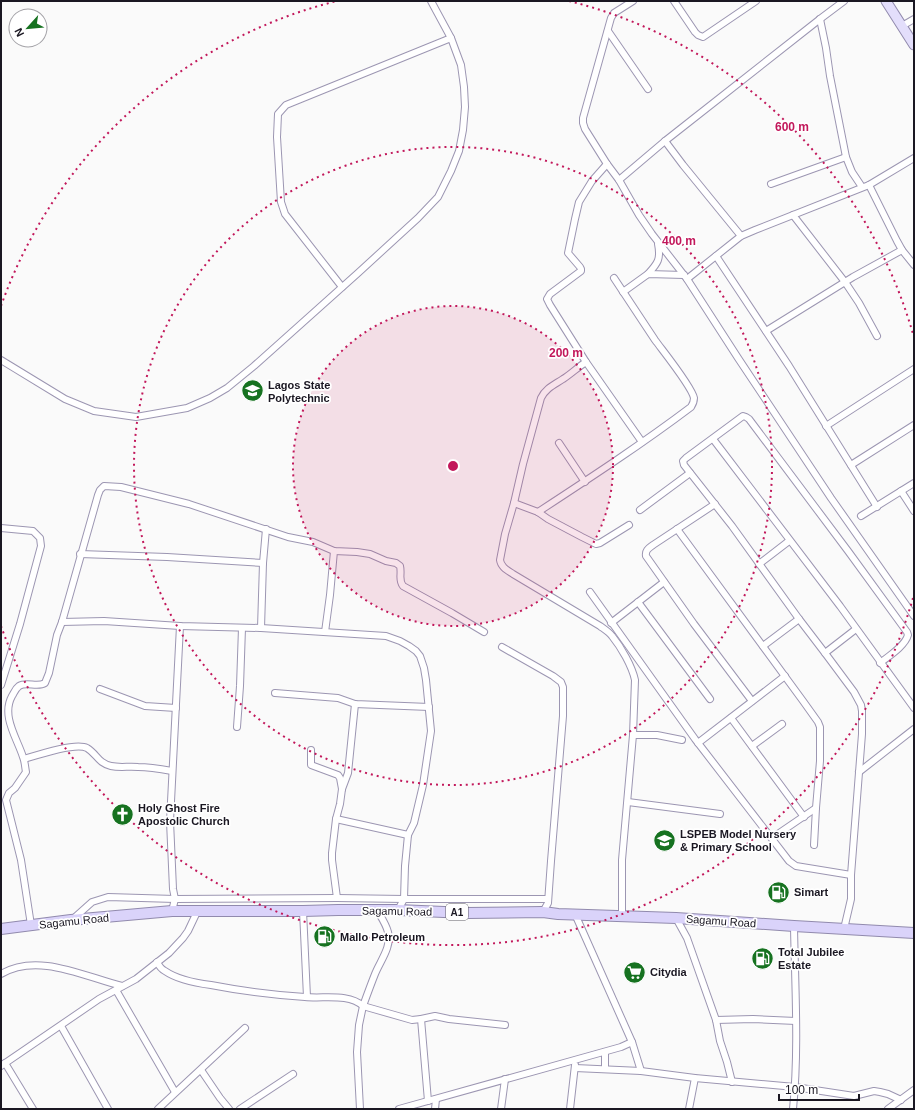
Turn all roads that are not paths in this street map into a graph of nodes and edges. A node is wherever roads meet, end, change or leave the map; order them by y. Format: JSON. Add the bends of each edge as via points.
{"nodes":[{"id":1,"x":431,"y":1,"type":"edge"},
{"id":2,"x":633,"y":1,"type":"edge"},
{"id":3,"x":674,"y":1,"type":"edge"},
{"id":4,"x":756,"y":1,"type":"edge"},
{"id":5,"x":844,"y":1,"type":"edge"},
{"id":6,"x":886,"y":1,"type":"edge"},
{"id":7,"x":820,"y":19,"type":"junction"},
{"id":8,"x":914,"y":19,"type":"edge"},
{"id":9,"x":902,"y":26,"type":"junction"},
{"id":10,"x":608,"y":31,"type":"junction"},
{"id":11,"x":451,"y":38,"type":"junction"},
{"id":12,"x":914,"y":45,"type":"edge"},
{"id":13,"x":648,"y":89,"type":"dead end"},
{"id":14,"x":665,"y":141,"type":"junction"},
{"id":15,"x":846,"y":157,"type":"junction"},
{"id":16,"x":914,"y":158,"type":"edge"},
{"id":17,"x":607,"y":164,"type":"junction"},
{"id":18,"x":619,"y":180,"type":"junction"},
{"id":19,"x":771,"y":184,"type":"dead end"},
{"id":20,"x":869,"y":184,"type":"junction"},
{"id":21,"x":862,"y":187,"type":"junction"},
{"id":22,"x":793,"y":216,"type":"junction"},
{"id":23,"x":741,"y":236,"type":"junction"},
{"id":24,"x":658,"y":243,"type":"junction"},
{"id":25,"x":902,"y":250,"type":"junction"},
{"id":26,"x":716,"y":256,"type":"junction"},
{"id":27,"x":914,"y":265,"type":"edge"},
{"id":28,"x":648,"y":274,"type":"junction"},
{"id":29,"x":686,"y":277,"type":"junction"},
{"id":30,"x":614,"y":278,"type":"dead end"},
{"id":31,"x":845,"y":282,"type":"junction"},
{"id":32,"x":342,"y":287,"type":"junction"},
{"id":33,"x":623,"y":292,"type":"junction"},
{"id":34,"x":766,"y":331,"type":"junction"},
{"id":35,"x":877,"y":336,"type":"dead end"},
{"id":36,"x":1,"y":360,"type":"edge"},
{"id":37,"x":586,"y":362,"type":"junction"},
{"id":38,"x":914,"y":369,"type":"edge"},
{"id":39,"x":826,"y":426,"type":"junction"},
{"id":40,"x":914,"y":426,"type":"edge"},
{"id":41,"x":713,"y":439,"type":"junction"},
{"id":42,"x":642,"y":442,"type":"junction"},
{"id":43,"x":559,"y":443,"type":"dead end"},
{"id":44,"x":851,"y":465,"type":"junction"},
{"id":45,"x":690,"y":473,"type":"junction"},
{"id":46,"x":585,"y":482,"type":"junction"},
{"id":47,"x":914,"y":483,"type":"edge"},
{"id":48,"x":901,"y":491,"type":"junction"},
{"id":49,"x":514,"y":503,"type":"junction"},
{"id":50,"x":715,"y":504,"type":"junction"},
{"id":51,"x":877,"y":507,"type":"junction"},
{"id":52,"x":640,"y":510,"type":"dead end"},
{"id":53,"x":914,"y":511,"type":"edge"},
{"id":54,"x":538,"y":512,"type":"junction"},
{"id":55,"x":861,"y":516,"type":"dead end"},
{"id":56,"x":629,"y":525,"type":"dead end"},
{"id":57,"x":1,"y":528,"type":"edge"},
{"id":58,"x":266,"y":529,"type":"junction"},
{"id":59,"x":677,"y":529,"type":"junction"},
{"id":60,"x":789,"y":541,"type":"junction"},
{"id":61,"x":334,"y":551,"type":"junction"},
{"id":62,"x":80,"y":554,"type":"junction"},
{"id":63,"x":263,"y":563,"type":"junction"},
{"id":64,"x":759,"y":564,"type":"junction"},
{"id":65,"x":664,"y":582,"type":"junction"},
{"id":66,"x":590,"y":592,"type":"dead end"},
{"id":67,"x":638,"y":602,"type":"junction"},
{"id":68,"x":914,"y":616,"type":"edge"},
{"id":69,"x":799,"y":618,"type":"junction"},
{"id":70,"x":62,"y":622,"type":"junction"},
{"id":71,"x":611,"y":623,"type":"junction"},
{"id":72,"x":180,"y":626,"type":"junction"},
{"id":73,"x":242,"y":628,"type":"junction"},
{"id":74,"x":261,"y":628,"type":"junction"},
{"id":75,"x":856,"y":629,"type":"junction"},
{"id":76,"x":325,"y":632,"type":"junction"},
{"id":77,"x":484,"y":632,"type":"dead end"},
{"id":78,"x":763,"y":646,"type":"junction"},
{"id":79,"x":502,"y":647,"type":"dead end"},
{"id":80,"x":825,"y":653,"type":"junction"},
{"id":81,"x":880,"y":663,"type":"junction"},
{"id":82,"x":785,"y":676,"type":"junction"},
{"id":83,"x":1,"y":685,"type":"edge"},
{"id":84,"x":100,"y":689,"type":"dead end"},
{"id":85,"x":275,"y":693,"type":"dead end"},
{"id":86,"x":710,"y":699,"type":"dead end"},
{"id":87,"x":752,"y":701,"type":"junction"},
{"id":88,"x":355,"y":704,"type":"junction"},
{"id":89,"x":429,"y":707,"type":"junction"},
{"id":90,"x":176,"y":708,"type":"junction"},
{"id":91,"x":914,"y":708,"type":"edge"},
{"id":92,"x":731,"y":718,"type":"junction"},
{"id":93,"x":782,"y":724,"type":"dead end"},
{"id":94,"x":236,"y":727,"type":"dead end"},
{"id":95,"x":914,"y":729,"type":"edge"},
{"id":96,"x":633,"y":735,"type":"junction"},
{"id":97,"x":682,"y":740,"type":"dead end"},
{"id":98,"x":698,"y":743,"type":"junction"},
{"id":99,"x":752,"y":746,"type":"junction"},
{"id":100,"x":311,"y":750,"type":"dead end"},
{"id":101,"x":24,"y":759,"type":"junction"},
{"id":102,"x":172,"y":771,"type":"junction"},
{"id":103,"x":859,"y":772,"type":"junction"},
{"id":104,"x":342,"y":789,"type":"junction"},
{"id":105,"x":628,"y":802,"type":"junction"},
{"id":106,"x":816,"y":808,"type":"junction"},
{"id":107,"x":720,"y":814,"type":"dead end"},
{"id":108,"x":804,"y":817,"type":"junction"},
{"id":109,"x":336,"y":819,"type":"junction"},
{"id":110,"x":408,"y":835,"type":"junction"},
{"id":111,"x":772,"y":838,"type":"junction"},
{"id":112,"x":814,"y":846,"type":"dead end"},
{"id":113,"x":851,"y":875,"type":"junction"},
{"id":114,"x":337,"y":898,"type":"junction"},
{"id":115,"x":175,"y":899,"type":"junction"},
{"id":116,"x":404,"y":899,"type":"junction"},
{"id":117,"x":547,"y":899,"type":"junction"},
{"id":118,"x":377,"y":910,"type":"junction"},
{"id":119,"x":398,"y":910,"type":"junction"},
{"id":120,"x":303,"y":911,"type":"junction"},
{"id":121,"x":172,"y":912,"type":"junction"},
{"id":122,"x":198,"y":912,"type":"junction"},
{"id":123,"x":543,"y":912,"type":"junction"},
{"id":124,"x":575,"y":914,"type":"junction"},
{"id":125,"x":622,"y":915,"type":"junction"},
{"id":126,"x":676,"y":918,"type":"junction"},
{"id":127,"x":71,"y":920,"type":"junction"},
{"id":128,"x":31,"y":925,"type":"junction"},
{"id":129,"x":794,"y":926,"type":"junction"},
{"id":130,"x":1,"y":929,"type":"edge"},
{"id":131,"x":844,"y":929,"type":"junction"},
{"id":132,"x":914,"y":933,"type":"edge"},
{"id":133,"x":157,"y":962,"type":"junction"},
{"id":134,"x":1,"y":967,"type":"edge"},
{"id":135,"x":4,"y":972,"type":"edge"},
{"id":136,"x":122,"y":986,"type":"junction"},
{"id":137,"x":116,"y":990,"type":"junction"},
{"id":138,"x":307,"y":997,"type":"junction"},
{"id":139,"x":363,"y":1006,"type":"junction"},
{"id":140,"x":421,"y":1019,"type":"junction"},
{"id":141,"x":716,"y":1020,"type":"junction"},
{"id":142,"x":796,"y":1021,"type":"junction"},
{"id":143,"x":505,"y":1025,"type":"dead end"},
{"id":144,"x":61,"y":1026,"type":"junction"},
{"id":145,"x":245,"y":1028,"type":"dead end"},
{"id":146,"x":632,"y":1042,"type":"junction"},
{"id":147,"x":605,"y":1052,"type":"junction"},
{"id":148,"x":576,"y":1060,"type":"junction"},
{"id":149,"x":3,"y":1065,"type":"edge"},
{"id":150,"x":575,"y":1068,"type":"junction"},
{"id":151,"x":605,"y":1069,"type":"junction"},
{"id":152,"x":201,"y":1070,"type":"junction"},
{"id":153,"x":641,"y":1071,"type":"junction"},
{"id":154,"x":293,"y":1074,"type":"dead end"},
{"id":155,"x":695,"y":1078,"type":"junction"},
{"id":156,"x":505,"y":1079,"type":"junction"},
{"id":157,"x":732,"y":1082,"type":"junction"},
{"id":158,"x":795,"y":1087,"type":"junction"},
{"id":159,"x":914,"y":1090,"type":"edge"},
{"id":160,"x":175,"y":1092,"type":"junction"},
{"id":161,"x":436,"y":1099,"type":"junction"},
{"id":162,"x":901,"y":1100,"type":"junction"},
{"id":163,"x":428,"y":1101,"type":"junction"},
{"id":164,"x":33,"y":1109,"type":"edge"},
{"id":165,"x":108,"y":1109,"type":"edge"},
{"id":166,"x":158,"y":1109,"type":"edge"},
{"id":167,"x":229,"y":1109,"type":"edge"},
{"id":168,"x":240,"y":1109,"type":"edge"},
{"id":169,"x":360,"y":1109,"type":"edge"},
{"id":170,"x":398,"y":1109,"type":"edge"},
{"id":171,"x":435,"y":1109,"type":"edge"},
{"id":172,"x":501,"y":1109,"type":"edge"},
{"id":173,"x":570,"y":1109,"type":"edge"},
{"id":174,"x":689,"y":1109,"type":"edge"},
{"id":175,"x":793,"y":1109,"type":"edge"},
{"id":176,"x":888,"y":1109,"type":"edge"}],
"edges":[{"from":1,"to":11,"type":"street"},
{"from":2,"to":10,"type":"street","via":[[614,13]]},
{"from":3,"to":4,"type":"street","via":[[695,32],[703,37]]},
{"from":5,"to":7,"type":"street"},
{"from":6,"to":9,"type":"main road"},
{"from":7,"to":14,"type":"street"},
{"from":7,"to":15,"type":"street"},
{"from":8,"to":9,"type":"street"},
{"from":9,"to":12,"type":"main road"},
{"from":10,"to":13,"type":"street"},
{"from":10,"to":17,"type":"street","via":[[583,118],[585,129]]},
{"from":11,"to":32,"type":"street","via":[[461,65],[465,107],[464,130],[451,171],[438,198]]},
{"from":11,"to":32,"type":"street","via":[[286,105],[278,114],[281,202],[285,214]]},
{"from":14,"to":18,"type":"street"},
{"from":14,"to":23,"type":"street"},
{"from":15,"to":19,"type":"street"},
{"from":15,"to":21,"type":"street"},
{"from":16,"to":20,"type":"street"},
{"from":17,"to":18,"type":"street"},
{"from":17,"to":37,"type":"street","via":[[579,202],[568,253],[581,271],[547,299]]},
{"from":18,"to":24,"type":"street"},
{"from":20,"to":21,"type":"street"},
{"from":20,"to":25,"type":"street"},
{"from":21,"to":22,"type":"street"},
{"from":22,"to":23,"type":"street"},
{"from":22,"to":31,"type":"street"},
{"from":23,"to":26,"type":"street"},
{"from":24,"to":28,"type":"street","via":[[659,260]]},
{"from":24,"to":29,"type":"street"},
{"from":25,"to":27,"type":"street"},
{"from":25,"to":31,"type":"street"},
{"from":26,"to":29,"type":"street"},
{"from":26,"to":34,"type":"street"},
{"from":28,"to":29,"type":"street"},
{"from":28,"to":33,"type":"street"},
{"from":29,"to":68,"type":"street","via":[[831,498]]},
{"from":30,"to":33,"type":"street"},
{"from":31,"to":34,"type":"street"},
{"from":31,"to":35,"type":"street"},
{"from":32,"to":36,"type":"street","via":[[227,388],[187,408],[136,417],[94,411],[65,399]]},
{"from":33,"to":42,"type":"street","via":[[694,399],[691,407]]},
{"from":34,"to":39,"type":"street"},
{"from":37,"to":42,"type":"street"},
{"from":37,"to":49,"type":"street","via":[[548,389],[541,398]]},
{"from":38,"to":39,"type":"street"},
{"from":39,"to":44,"type":"street"},
{"from":40,"to":44,"type":"street"},
{"from":41,"to":45,"type":"street","via":[[683,461]]},
{"from":41,"to":60,"type":"street"},
{"from":41,"to":81,"type":"street","via":[[746,417],[848,551],[908,635],[899,648]]},
{"from":42,"to":46,"type":"street"},
{"from":43,"to":46,"type":"street"},
{"from":44,"to":51,"type":"street"},
{"from":45,"to":50,"type":"street"},
{"from":45,"to":52,"type":"street"},
{"from":46,"to":54,"type":"street"},
{"from":47,"to":48,"type":"street"},
{"from":48,"to":51,"type":"street"},
{"from":48,"to":53,"type":"street"},
{"from":49,"to":54,"type":"street"},
{"from":49,"to":96,"type":"street","via":[[505,534],[501,564],[612,636],[634,673]]},
{"from":50,"to":59,"type":"street"},
{"from":50,"to":64,"type":"street"},
{"from":51,"to":55,"type":"street"},
{"from":54,"to":56,"type":"street","via":[[596,544]]},
{"from":57,"to":83,"type":"street","via":[[33,531],[40,538],[40,546]]},
{"from":58,"to":61,"type":"street"},
{"from":58,"to":62,"type":"street","via":[[189,504],[121,487],[104,486],[98,495]]},
{"from":58,"to":63,"type":"street"},
{"from":59,"to":65,"type":"street","via":[[645,553]]},
{"from":59,"to":78,"type":"street"},
{"from":60,"to":64,"type":"street"},
{"from":60,"to":75,"type":"street"},
{"from":61,"to":76,"type":"street"},
{"from":61,"to":77,"type":"street","via":[[370,554],[399,564],[403,586]]},
{"from":62,"to":63,"type":"street"},
{"from":62,"to":70,"type":"street"},
{"from":63,"to":74,"type":"street"},
{"from":64,"to":69,"type":"street"},
{"from":65,"to":67,"type":"street"},
{"from":65,"to":87,"type":"street"},
{"from":66,"to":71,"type":"street"},
{"from":67,"to":71,"type":"street"},
{"from":67,"to":86,"type":"street"},
{"from":69,"to":78,"type":"street"},
{"from":69,"to":80,"type":"street"},
{"from":70,"to":72,"type":"street","via":[[104,621]]},
{"from":70,"to":101,"type":"street","via":[[46,683],[19,686],[9,702],[11,725]]},
{"from":71,"to":98,"type":"street"},
{"from":72,"to":73,"type":"street"},
{"from":72,"to":90,"type":"street"},
{"from":73,"to":74,"type":"street"},
{"from":73,"to":94,"type":"street"},
{"from":74,"to":76,"type":"street"},
{"from":75,"to":80,"type":"street"},
{"from":75,"to":81,"type":"street"},
{"from":76,"to":89,"type":"street","via":[[386,636],[416,651],[422,661]]},
{"from":78,"to":82,"type":"street"},
{"from":79,"to":117,"type":"street","via":[[553,676],[563,687],[563,716]]},
{"from":80,"to":103,"type":"street","via":[[861,705]]},
{"from":81,"to":91,"type":"street"},
{"from":82,"to":87,"type":"street"},
{"from":82,"to":106,"type":"street","via":[[820,727]]},
{"from":84,"to":90,"type":"street","via":[[145,706]]},
{"from":85,"to":88,"type":"street","via":[[338,698]]},
{"from":87,"to":92,"type":"street"},
{"from":88,"to":89,"type":"street"},
{"from":88,"to":104,"type":"street","via":[[348,773]]},
{"from":89,"to":110,"type":"street","via":[[431,731],[426,771],[414,823]]},
{"from":90,"to":102,"type":"street"},
{"from":92,"to":98,"type":"street"},
{"from":92,"to":99,"type":"street"},
{"from":93,"to":99,"type":"street"},
{"from":95,"to":103,"type":"street"},
{"from":96,"to":97,"type":"street","via":[[657,735]]},
{"from":96,"to":105,"type":"street"},
{"from":98,"to":111,"type":"street"},
{"from":99,"to":108,"type":"street"},
{"from":100,"to":104,"type":"street","via":[[311,765],[338,775]]},
{"from":101,"to":102,"type":"street","via":[[78,746],[89,750],[100,761],[110,766],[136,766]]},
{"from":101,"to":128,"type":"street","via":[[26,772],[6,800]]},
{"from":102,"to":115,"type":"street","via":[[170,821]]},
{"from":103,"to":113,"type":"street"},
{"from":104,"to":109,"type":"street"},
{"from":105,"to":107,"type":"street"},
{"from":105,"to":125,"type":"street","via":[[622,860]]},
{"from":106,"to":108,"type":"street"},
{"from":106,"to":112,"type":"street"},
{"from":108,"to":111,"type":"street"},
{"from":109,"to":110,"type":"street"},
{"from":109,"to":114,"type":"street","via":[[332,860]]},
{"from":110,"to":116,"type":"street"},
{"from":111,"to":113,"type":"street","via":[[789,862],[796,866]]},
{"from":113,"to":131,"type":"street","via":[[852,899]]},
{"from":114,"to":115,"type":"street"},
{"from":114,"to":116,"type":"street"},
{"from":115,"to":121,"type":"street"},
{"from":115,"to":127,"type":"street","via":[[108,897],[92,902]]},
{"from":116,"to":117,"type":"street"},
{"from":116,"to":119,"type":"street"},
{"from":117,"to":123,"type":"street","via":[[548,903]]},
{"from":118,"to":119,"type":"highway","name":"Sagamu Road","number":"A1"},
{"from":118,"to":120,"type":"highway","name":"Sagamu Road","number":"A1"},
{"from":118,"to":139,"type":"street","via":[[389,933],[389,939],[383,960],[375,973]]},
{"from":119,"to":123,"type":"highway","name":"Sagamu Road","number":"A1","via":[[467,913]]},
{"from":120,"to":122,"type":"highway","name":"Sagamu Road","number":"A1"},
{"from":120,"to":138,"type":"street"},
{"from":121,"to":122,"type":"highway","name":"Sagamu Road","number":"A1"},
{"from":121,"to":127,"type":"highway","name":"Sagamu Road","number":"A1"},
{"from":122,"to":133,"type":"street","via":[[183,938]]},
{"from":123,"to":124,"type":"highway","name":"Sagamu Road","number":"A1"},
{"from":124,"to":125,"type":"highway","name":"Sagamu Road","number":"A1"},
{"from":124,"to":146,"type":"street"},
{"from":125,"to":126,"type":"highway","name":"Sagamu Road","number":"A1"},
{"from":126,"to":129,"type":"highway","name":"Sagamu Road","number":"A1"},
{"from":126,"to":141,"type":"street","via":[[687,938]]},
{"from":127,"to":128,"type":"highway","name":"Sagamu Road","number":"A1"},
{"from":128,"to":130,"type":"highway","name":"Sagamu Road","number":"A1"},
{"from":129,"to":131,"type":"highway","name":"Sagamu Road","number":"A1"},
{"from":129,"to":142,"type":"street"},
{"from":131,"to":132,"type":"highway","name":"Sagamu Road","number":"A1"},
{"from":133,"to":136,"type":"street","via":[[136,979]]},
{"from":133,"to":138,"type":"street","via":[[160,968],[186,980],[247,992]]},
{"from":134,"to":135,"type":"street"},
{"from":135,"to":136,"type":"street","via":[[21,967],[49,966]]},
{"from":136,"to":137,"type":"street"},
{"from":137,"to":144,"type":"street","via":[[99,998]]},
{"from":137,"to":160,"type":"street"},
{"from":138,"to":139,"type":"street","via":[[347,999]]},
{"from":139,"to":140,"type":"street","via":[[407,1019]]},
{"from":139,"to":169,"type":"street","via":[[357,1052]]},
{"from":140,"to":143,"type":"street","via":[[435,1016]]},
{"from":140,"to":163,"type":"street"},
{"from":141,"to":142,"type":"street"},
{"from":141,"to":157,"type":"street"},
{"from":142,"to":158,"type":"street"},
{"from":144,"to":149,"type":"street"},
{"from":144,"to":165,"type":"street"},
{"from":145,"to":152,"type":"street"},
{"from":146,"to":147,"type":"street"},
{"from":146,"to":153,"type":"street"},
{"from":147,"to":148,"type":"street"},
{"from":147,"to":151,"type":"street"},
{"from":148,"to":150,"type":"street"},
{"from":148,"to":156,"type":"street"},
{"from":149,"to":164,"type":"street"},
{"from":150,"to":151,"type":"street"},
{"from":150,"to":173,"type":"street"},
{"from":151,"to":153,"type":"street"},
{"from":152,"to":160,"type":"street"},
{"from":152,"to":167,"type":"street"},
{"from":153,"to":155,"type":"street"},
{"from":154,"to":168,"type":"street"},
{"from":155,"to":157,"type":"street"},
{"from":155,"to":174,"type":"street"},
{"from":156,"to":161,"type":"street"},
{"from":156,"to":172,"type":"street"},
{"from":157,"to":158,"type":"street"},
{"from":158,"to":162,"type":"street","via":[[854,1096],[874,1091]]},
{"from":158,"to":175,"type":"street"},
{"from":159,"to":162,"type":"street"},
{"from":160,"to":166,"type":"street"},
{"from":161,"to":163,"type":"street"},
{"from":161,"to":171,"type":"street"},
{"from":162,"to":176,"type":"street"},
{"from":163,"to":170,"type":"street"}]}
